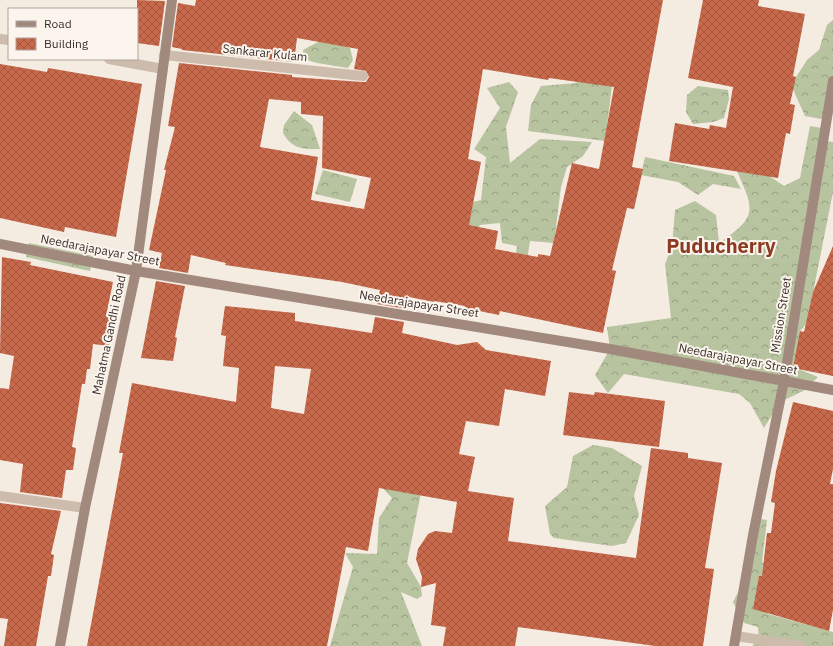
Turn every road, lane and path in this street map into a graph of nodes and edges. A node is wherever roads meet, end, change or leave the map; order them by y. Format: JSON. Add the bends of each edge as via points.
{"nodes":[{"id":1,"x":172,"y":0,"type":"edge"},
{"id":2,"x":164,"y":55,"type":"junction"},
{"id":3,"x":114,"y":60,"type":"edge"},
{"id":4,"x":163,"y":69,"type":"junction"},
{"id":5,"x":363,"y":76,"type":"dead end"},
{"id":6,"x":833,"y":81,"type":"edge"},
{"id":7,"x":0,"y":244,"type":"edge"},
{"id":8,"x":136,"y":271,"type":"junction"},
{"id":9,"x":784,"y":382,"type":"junction"},
{"id":10,"x":833,"y":390,"type":"edge"},
{"id":11,"x":0,"y":496,"type":"edge"},
{"id":12,"x":85,"y":508,"type":"junction"},
{"id":13,"x":735,"y":641,"type":"edge"},
{"id":14,"x":60,"y":646,"type":"edge"},
{"id":15,"x":801,"y":646,"type":"edge"}],
"edges":[{"from":1,"to":2,"type":"street","name":"Mahatma Gandhi Road"},
{"from":2,"to":4,"type":"street","name":"Mahatma Gandhi Road"},
{"from":2,"to":5,"type":"street","name":"Sankarar Kulam"},
{"from":3,"to":4,"type":"street"},
{"from":4,"to":8,"type":"street","name":"Mahatma Gandhi Road"},
{"from":6,"to":9,"type":"street","name":"Mission Street"},
{"from":7,"to":8,"type":"street","name":"Needarajapayar Street"},
{"from":8,"to":9,"type":"street","name":"Needarajapayar Street","via":[[610,349]]},
{"from":8,"to":12,"type":"street","name":"Mahatma Gandhi Road"},
{"from":9,"to":10,"type":"street","name":"Needarajapayar Street"},
{"from":9,"to":13,"type":"street","name":"Mission Street"},
{"from":11,"to":12,"type":"street"},
{"from":12,"to":14,"type":"street","name":"Mahatma Gandhi Road"},
{"from":13,"to":15,"type":"street"}]}
